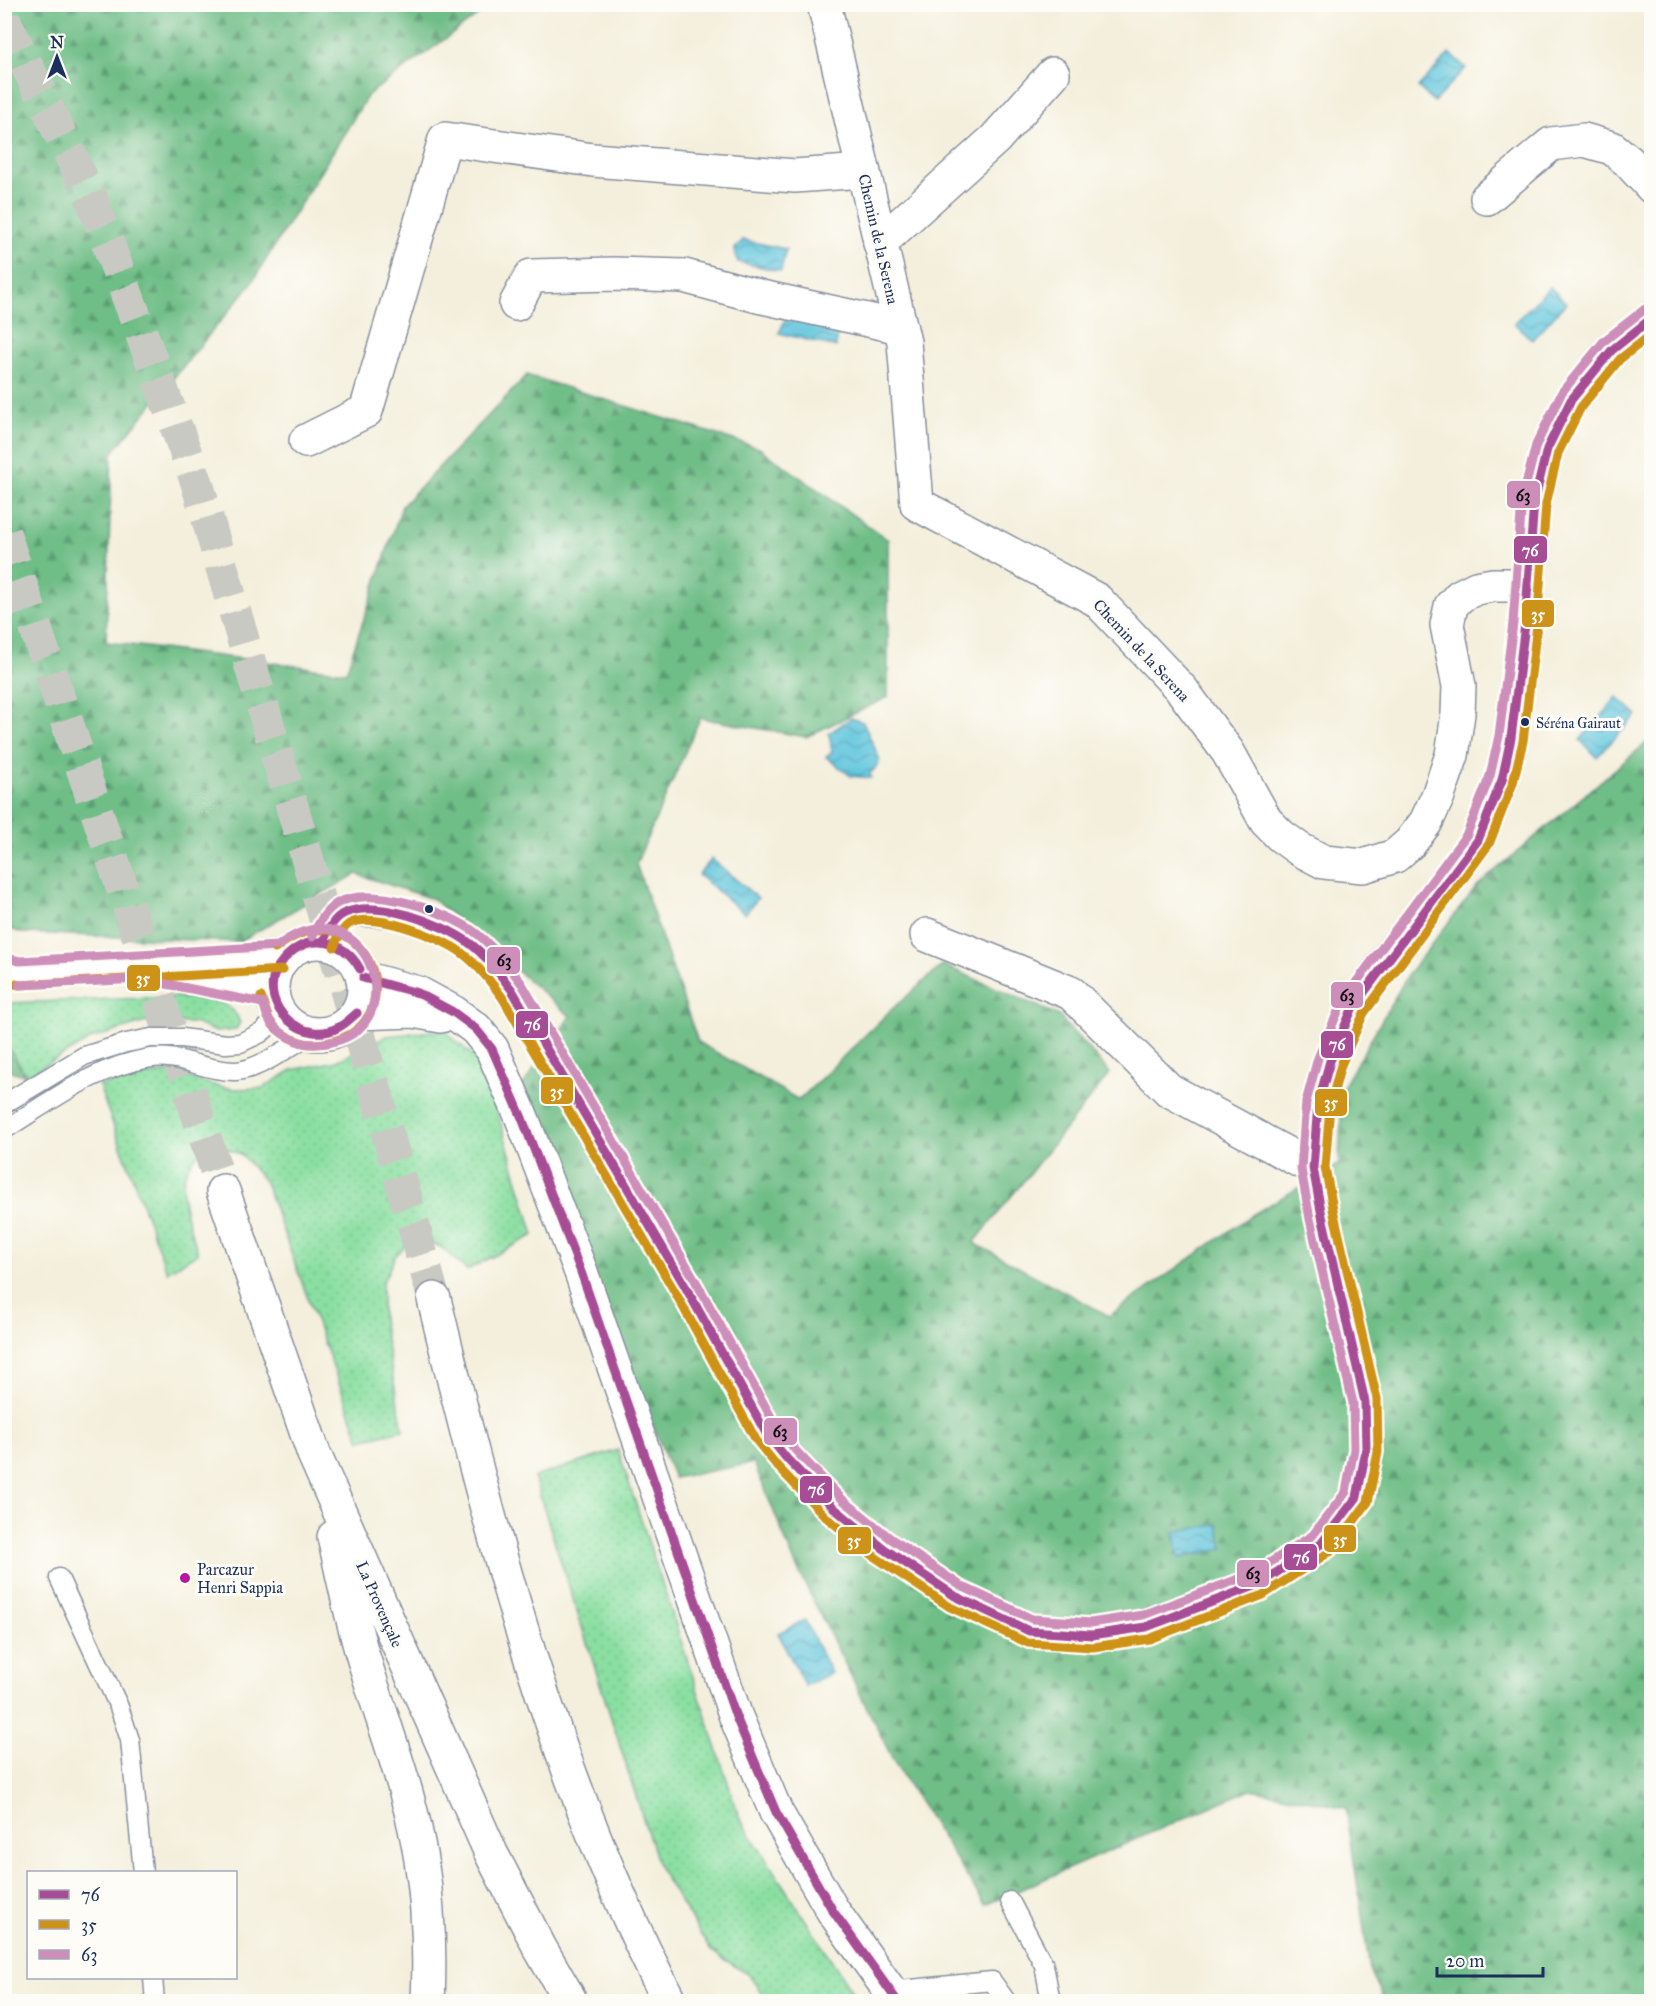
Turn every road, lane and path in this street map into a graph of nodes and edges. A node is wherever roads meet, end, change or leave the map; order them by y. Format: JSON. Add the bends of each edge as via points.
{"nodes":[{"id":1,"x":824,"y":4,"type":"edge"},
{"id":2,"x":1053,"y":74,"type":"dead end"},
{"id":3,"x":863,"y":171,"type":"junction"},
{"id":4,"x":1652,"y":187,"type":"edge"},
{"id":5,"x":1487,"y":198,"type":"dead end"},
{"id":6,"x":880,"y":243,"type":"junction"},
{"id":7,"x":516,"y":304,"type":"dead end"},
{"id":8,"x":1652,"y":318,"type":"edge"},
{"id":9,"x":900,"y":327,"type":"junction"},
{"id":10,"x":306,"y":441,"type":"dead end"},
{"id":11,"x":1527,"y":585,"type":"junction"},
{"id":12,"x":927,"y":935,"type":"dead end"},
{"id":13,"x":323,"y":942,"type":"junction"},
{"id":14,"x":282,"y":958,"type":"junction"},
{"id":15,"x":142,"y":967,"type":"junction"},
{"id":16,"x":4,"y":970,"type":"edge"},
{"id":17,"x":363,"y":978,"type":"junction"},
{"id":18,"x":274,"y":1000,"type":"junction"},
{"id":19,"x":357,"y":1013,"type":"junction"},
{"id":20,"x":476,"y":1029,"type":"junction"},
{"id":21,"x":313,"y":1033,"type":"junction"},
{"id":22,"x":4,"y":1104,"type":"edge"},
{"id":23,"x":4,"y":1130,"type":"edge"},
{"id":24,"x":1313,"y":1168,"type":"junction"},
{"id":25,"x":223,"y":1191,"type":"tunnel mouth"},
{"id":26,"x":434,"y":1299,"type":"tunnel mouth"},
{"id":27,"x":314,"y":1454,"type":"junction"},
{"id":28,"x":59,"y":1578,"type":"dead end"},
{"id":29,"x":143,"y":1871,"type":"edge"},
{"id":30,"x":1010,"y":1901,"type":"dead end"},
{"id":31,"x":153,"y":1979,"type":"edge"},
{"id":32,"x":894,"y":1996,"type":"edge"},
{"id":33,"x":155,"y":2001,"type":"edge"},
{"id":34,"x":428,"y":2001,"type":"edge"},
{"id":35,"x":571,"y":2001,"type":"edge"},
{"id":36,"x":670,"y":2001,"type":"edge"},
{"id":37,"x":1006,"y":2001,"type":"edge"},
{"id":38,"x":1051,"y":2001,"type":"edge"}],
"edges":[{"from":1,"to":3,"type":"main road","name":"Chemin de la Serena"},
{"from":2,"to":6,"type":"main road","via":[[995,139]]},
{"from":3,"to":6,"type":"main road","name":"Chemin de la Serena"},
{"from":3,"to":10,"type":"main road","via":[[795,176],[593,160],[445,140],[366,411]]},
{"from":4,"to":5,"type":"main road","via":[[1612,148],[1584,140],[1551,144]]},
{"from":6,"to":9,"type":"main road","name":"Chemin de la Serena"},
{"from":7,"to":9,"type":"main road","via":[[531,276],[684,276]]},
{"from":8,"to":11,"type":"main road","via":[[1612,350],[1571,400],[1547,449],[1534,502]]},
{"from":9,"to":11,"type":"main road","name":"Chemin de la Serena","via":[[917,504],[1097,600],[1182,690],[1228,752],[1266,821],[1299,849],[1324,862],[1363,866],[1395,856],[1426,822],[1452,755],[1458,714],[1458,686],[1447,625],[1451,606],[1476,588]]},
{"from":11,"to":24,"type":"main road","via":[[1511,738],[1502,780],[1478,840],[1353,1007],[1318,1104]]},
{"from":12,"to":24,"type":"main road","via":[[1071,993],[1169,1090]]},
{"from":13,"to":14,"type":"main road","via":[[294,948]]},
{"from":13,"to":17,"type":"main road","via":[[337,945],[349,954]]},
{"from":13,"to":24,"type":"main road","via":[[334,922],[346,912],[383,911],[417,917],[446,930],[469,943],[492,965],[512,990],[686,1286],[766,1433],[835,1509],[883,1548],[956,1596],[1029,1631],[1092,1635],[1146,1627],[1257,1585],[1321,1544],[1357,1497],[1366,1450],[1365,1402]]},
{"from":14,"to":15,"type":"main road"},
{"from":14,"to":18,"type":"main road","via":[[272,980]]},
{"from":15,"to":16,"type":"main road","via":[[19,973]]},
{"from":15,"to":18,"type":"main road"},
{"from":17,"to":19,"type":"main road","via":[[362,1002]]},
{"from":17,"to":20,"type":"main road","via":[[418,993]]},
{"from":18,"to":21,"type":"main road","via":[[292,1025]]},
{"from":18,"to":22,"type":"lane","via":[[269,1026],[240,1043],[182,1038],[126,1042],[84,1056]]},
{"from":19,"to":20,"type":"main road","via":[[413,1011],[450,1018]]},
{"from":19,"to":21,"type":"main road","via":[[338,1029]]},
{"from":20,"to":32,"type":"main road","via":[[492,1049],[522,1118],[736,1717],[776,1812],[832,1911]]},
{"from":21,"to":23,"type":"lane","via":[[273,1058],[237,1071],[154,1057],[127,1062],[90,1077]]},
{"from":25,"to":27,"type":"main road","name":"La Provençale"},
{"from":26,"to":36,"type":"main road","via":[[522,1634],[560,1749],[639,1942]]},
{"from":27,"to":34,"type":"main road","via":[[365,1664],[412,1815],[421,1858],[430,1946]]},
{"from":27,"to":35,"type":"main road","name":"La Provençale","via":[[491,1853]]},
{"from":28,"to":29,"type":"lane","via":[[119,1707],[130,1740]]},
{"from":30,"to":38,"type":"lane","via":[[1044,1965]]},
{"from":31,"to":33,"type":"lane"},
{"from":32,"to":37,"type":"lane","via":[[992,1981]]}]}
